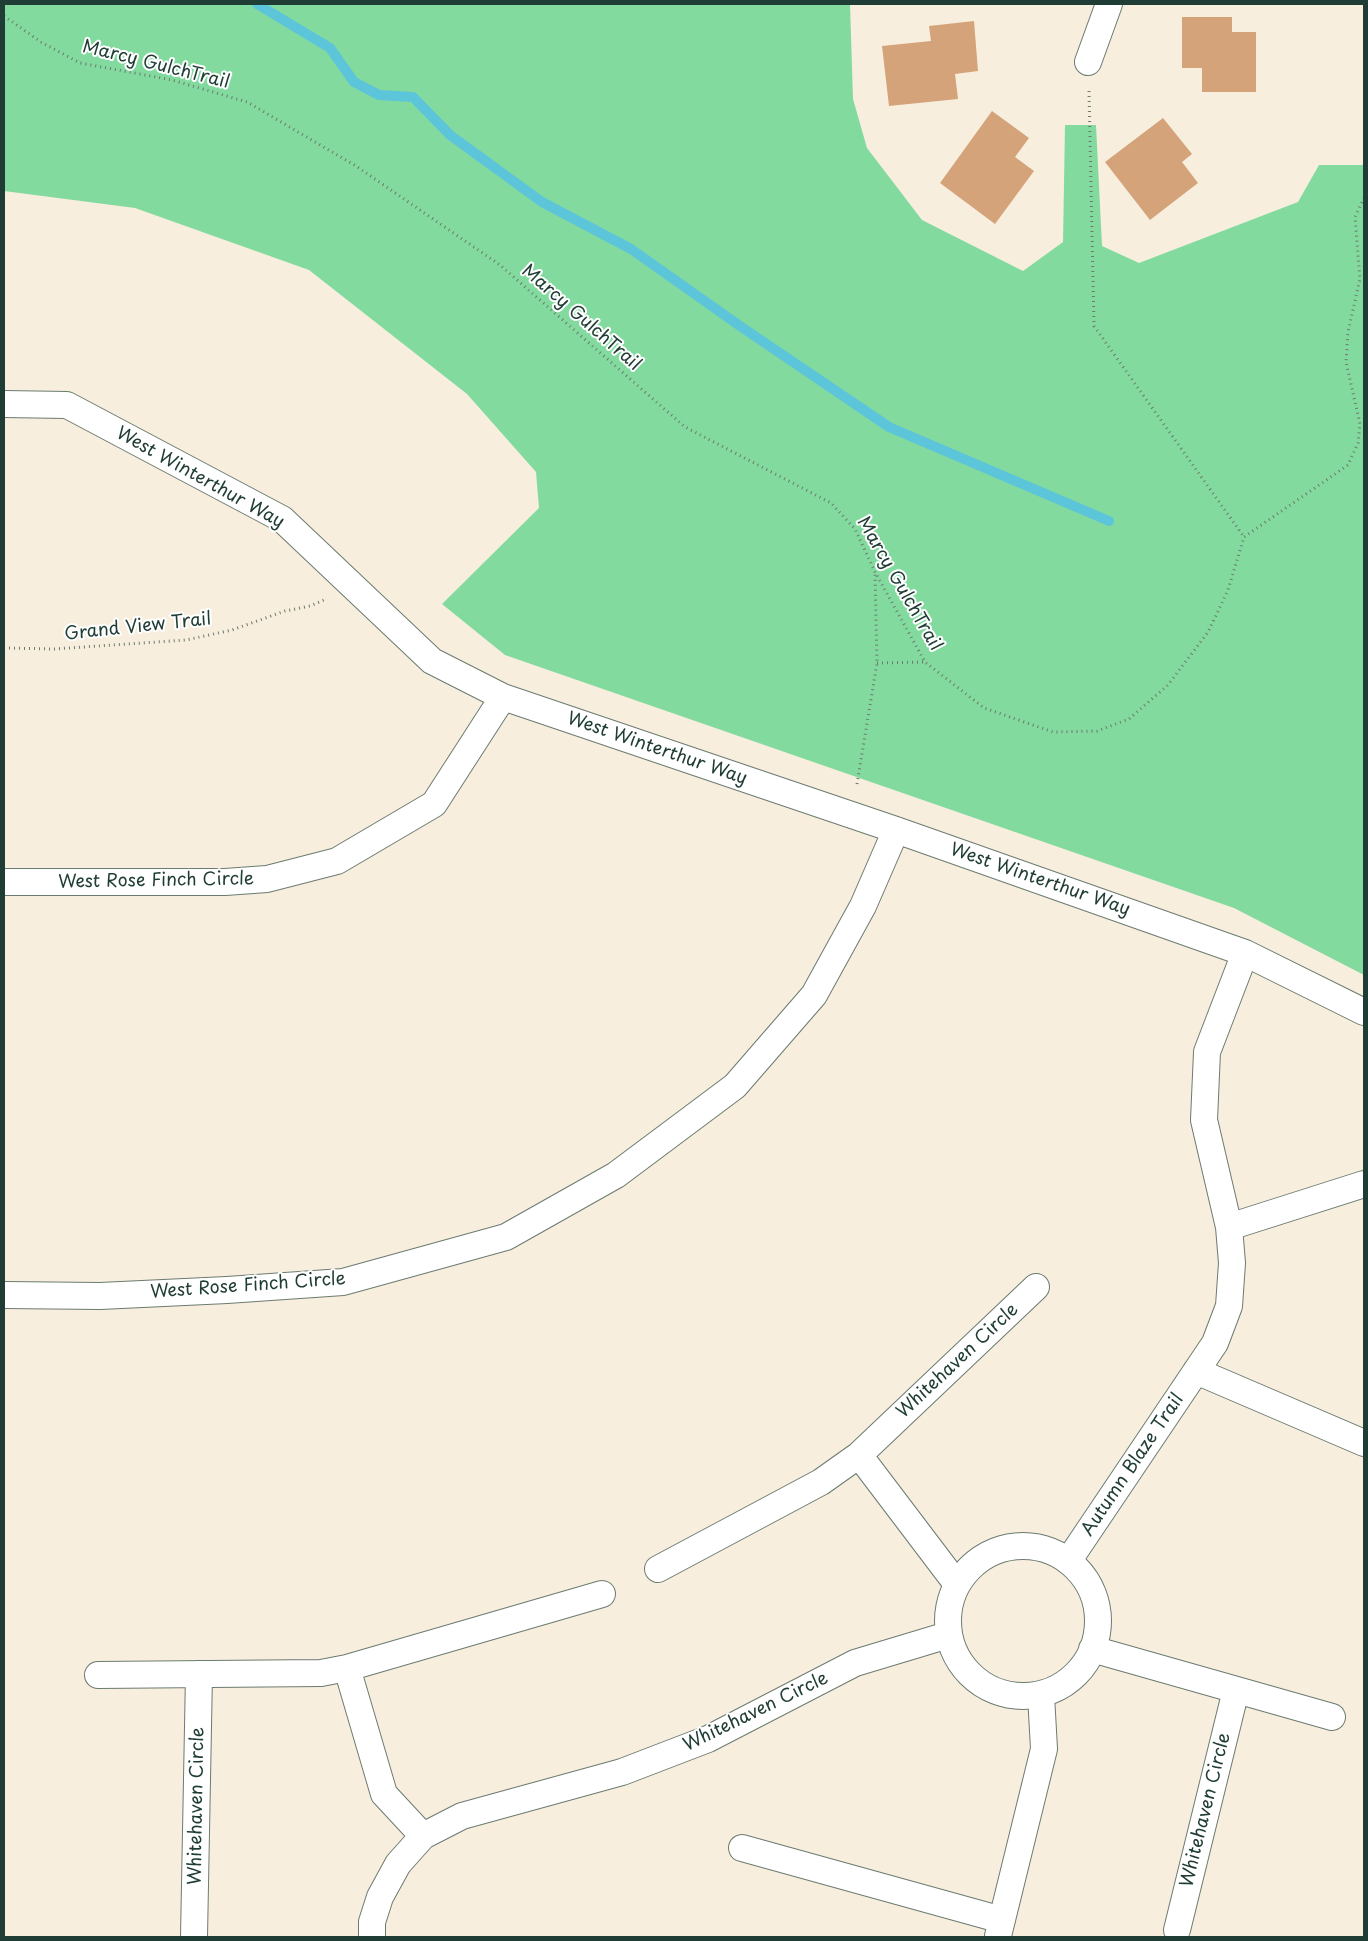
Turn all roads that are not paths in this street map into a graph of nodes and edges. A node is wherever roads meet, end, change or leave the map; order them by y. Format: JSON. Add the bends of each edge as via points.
{"nodes":[{"id":1,"x":1109,"y":4,"type":"edge"},
{"id":2,"x":1088,"y":62,"type":"road end"},
{"id":3,"x":4,"y":404,"type":"edge"},
{"id":4,"x":503,"y":697,"type":"junction"},
{"id":5,"x":896,"y":830,"type":"junction"},
{"id":6,"x":4,"y":882,"type":"edge"},
{"id":7,"x":1245,"y":953,"type":"junction"},
{"id":8,"x":1364,"y":1012,"type":"edge"},
{"id":9,"x":1364,"y":1184,"type":"edge"},
{"id":10,"x":1229,"y":1227,"type":"junction"},
{"id":11,"x":1036,"y":1287,"type":"dead end"},
{"id":12,"x":4,"y":1295,"type":"edge"},
{"id":13,"x":1196,"y":1371,"type":"junction"},
{"id":14,"x":1364,"y":1442,"type":"edge"},
{"id":15,"x":859,"y":1455,"type":"junction"},
{"id":16,"x":1069,"y":1560,"type":"junction"},
{"id":17,"x":658,"y":1569,"type":"dead end"},
{"id":18,"x":956,"y":1583,"type":"junction"},
{"id":19,"x":602,"y":1594,"type":"dead end"},
{"id":20,"x":948,"y":1635,"type":"junction"},
{"id":21,"x":1092,"y":1649,"type":"junction"},
{"id":22,"x":347,"y":1668,"type":"junction"},
{"id":23,"x":199,"y":1674,"type":"junction"},
{"id":24,"x":98,"y":1675,"type":"dead end"},
{"id":25,"x":1236,"y":1690,"type":"junction"},
{"id":26,"x":1041,"y":1695,"type":"junction"},
{"id":27,"x":1332,"y":1717,"type":"dead end"},
{"id":28,"x":423,"y":1836,"type":"junction"},
{"id":29,"x":742,"y":1848,"type":"dead end"},
{"id":30,"x":1000,"y":1929,"type":"edge"},
{"id":31,"x":1177,"y":1930,"type":"dead end"},
{"id":32,"x":194,"y":1937,"type":"edge"},
{"id":33,"x":372,"y":1937,"type":"edge"}],
"edges":[{"from":1,"to":2,"type":"street"},
{"from":3,"to":4,"type":"street","name":"West Winterthur Way","via":[[67,405],[282,519],[432,661]]},
{"from":4,"to":5,"type":"street","name":"West Winterthur Way"},
{"from":4,"to":6,"type":"street","name":"West Rose Finch Circle","via":[[434,804],[337,861],[268,879],[225,882]]},
{"from":5,"to":7,"type":"street","name":"West Winterthur Way"},
{"from":5,"to":12,"type":"street","name":"West Rose Finch Circle","via":[[863,906],[814,995],[734,1086],[616,1175],[506,1237],[343,1282],[110,1295]]},
{"from":7,"to":8,"type":"street","name":"West Winterthur Way"},
{"from":7,"to":10,"type":"street","name":"Autumn Blaze Trail","via":[[1207,1052],[1204,1120]]},
{"from":9,"to":10,"type":"street"},
{"from":10,"to":13,"type":"street","name":"Autumn Blaze Trail","via":[[1232,1263],[1229,1306],[1215,1343]]},
{"from":11,"to":15,"type":"street","name":"Whitehaven Circle"},
{"from":13,"to":14,"type":"street"},
{"from":13,"to":16,"type":"street","name":"Autumn Blaze Trail"},
{"from":15,"to":17,"type":"street","name":"Whitehaven Circle","via":[[821,1482]]},
{"from":15,"to":18,"type":"street"},
{"from":16,"to":18,"type":"street","via":[[1048,1548],[1020,1545],[983,1556]]},
{"from":16,"to":21,"type":"street","via":[[1091,1585],[1100,1624]]},
{"from":18,"to":20,"type":"street","via":[[947,1620]]},
{"from":19,"to":22,"type":"street"},
{"from":20,"to":26,"type":"street","via":[[956,1657],[982,1685],[1010,1696]]},
{"from":20,"to":28,"type":"street","name":"Whitehaven Circle","via":[[855,1663],[708,1739],[622,1772],[462,1816]]},
{"from":21,"to":25,"type":"street"},
{"from":21,"to":26,"type":"street","via":[[1088,1660],[1059,1688]]},
{"from":22,"to":23,"type":"street","via":[[321,1673]]},
{"from":22,"to":28,"type":"street","via":[[384,1794]]},
{"from":23,"to":24,"type":"street"},
{"from":23,"to":32,"type":"street","name":"Whitehaven Circle"},
{"from":25,"to":27,"type":"street"},
{"from":25,"to":31,"type":"street","name":"Whitehaven Circle"},
{"from":26,"to":30,"type":"street","via":[[1044,1748]]},
{"from":28,"to":33,"type":"street","name":"Whitehaven Circle","via":[[398,1864],[380,1897],[372,1922]]},
{"from":29,"to":30,"type":"street"}]}
